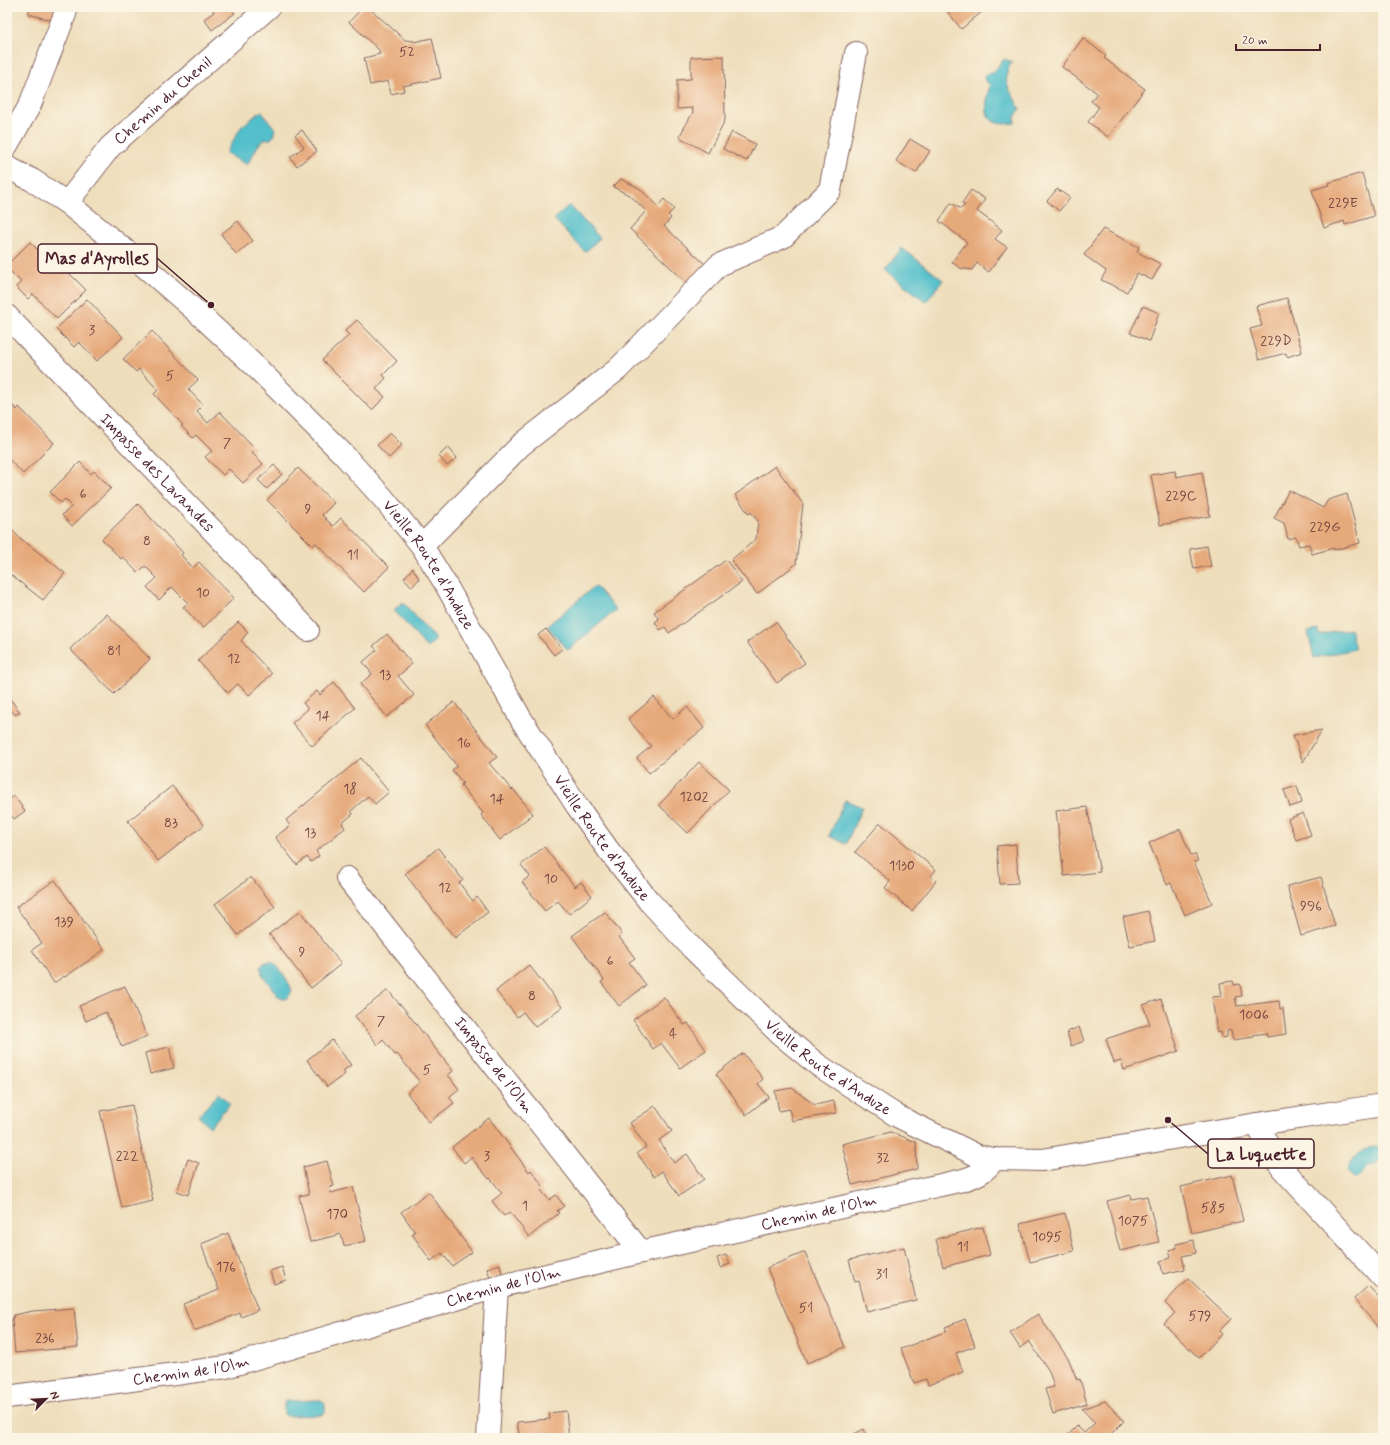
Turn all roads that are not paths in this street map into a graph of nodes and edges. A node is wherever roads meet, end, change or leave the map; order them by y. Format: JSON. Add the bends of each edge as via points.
{"nodes":[{"id":1,"x":66,"y":7,"type":"edge"},
{"id":2,"x":268,"y":7,"type":"edge"},
{"id":3,"x":856,"y":53,"type":"dead end"},
{"id":4,"x":7,"y":145,"type":"edge"},
{"id":5,"x":7,"y":167,"type":"edge"},
{"id":6,"x":67,"y":203,"type":"junction"},
{"id":7,"x":7,"y":316,"type":"edge"},
{"id":8,"x":422,"y":546,"type":"junction"},
{"id":9,"x":308,"y":630,"type":"dead end"},
{"id":10,"x":347,"y":878,"type":"dead end"},
{"id":11,"x":1383,"y":1105,"type":"edge"},
{"id":12,"x":1257,"y":1124,"type":"junction"},
{"id":13,"x":994,"y":1159,"type":"junction"},
{"id":14,"x":641,"y":1252,"type":"junction"},
{"id":15,"x":1383,"y":1278,"type":"edge"},
{"id":16,"x":497,"y":1287,"type":"junction"},
{"id":17,"x":7,"y":1397,"type":"edge"},
{"id":18,"x":488,"y":1438,"type":"edge"}],
"edges":[{"from":1,"to":4,"type":"street","via":[[30,105]]},
{"from":2,"to":6,"type":"street","name":"Chemin du Chenil","via":[[110,147]]},
{"from":3,"to":8,"type":"street","via":[[830,190],[783,236],[719,265],[618,369],[521,445]]},
{"from":5,"to":6,"type":"street","name":"Vieille Route d'Anduze"},
{"from":6,"to":8,"type":"street","name":"Vieille Route d'Anduze","via":[[196,312],[256,367],[343,454]]},
{"from":7,"to":9,"type":"street","name":"Impasse des Lavandes"},
{"from":8,"to":13,"type":"street","name":"Vieille Route d'Anduze","via":[[521,719],[577,806],[648,900],[692,948],[780,1034],[818,1065],[897,1116],[978,1156]]},
{"from":10,"to":14,"type":"street","name":"Impasse de l'Olm"},
{"from":11,"to":12,"type":"street","name":"Vieille Route d'Anduze"},
{"from":12,"to":13,"type":"street","name":"Vieille Route d'Anduze","via":[[1042,1160]]},
{"from":12,"to":15,"type":"street","via":[[1282,1168]]},
{"from":13,"to":14,"type":"street","name":"Chemin de l'Olm","via":[[986,1170],[963,1180]]},
{"from":14,"to":16,"type":"street","name":"Chemin de l'Olm"},
{"from":16,"to":17,"type":"street","name":"Chemin de l'Olm","via":[[226,1367]]},
{"from":16,"to":18,"type":"street"}]}
